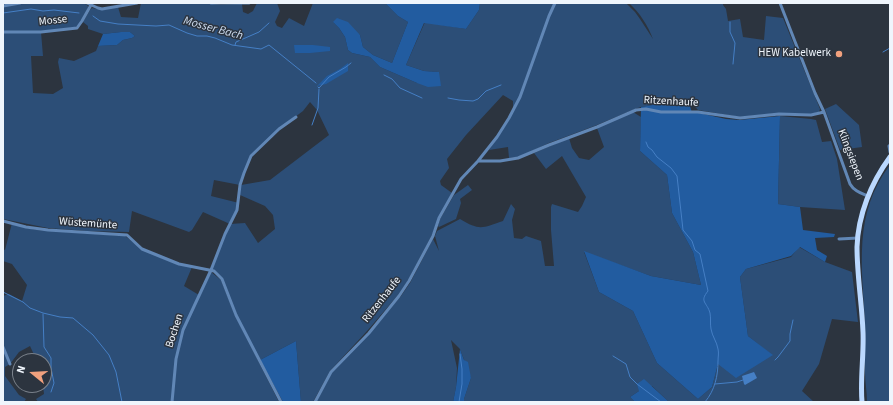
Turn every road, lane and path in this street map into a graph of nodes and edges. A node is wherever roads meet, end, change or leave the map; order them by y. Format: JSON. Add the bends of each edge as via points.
{"nodes":[{"id":1,"x":20,"y":3,"type":"edge"},
{"id":2,"x":137,"y":3,"type":"edge"},
{"id":3,"x":211,"y":3,"type":"edge"},
{"id":4,"x":249,"y":3,"type":"edge"},
{"id":5,"x":555,"y":3,"type":"edge"},
{"id":6,"x":780,"y":3,"type":"edge"},
{"id":7,"x":89,"y":4,"type":"edge"},
{"id":8,"x":3,"y":6,"type":"edge"},
{"id":9,"x":3,"y":32,"type":"edge"},
{"id":10,"x":824,"y":112,"type":"junction"},
{"id":11,"x":296,"y":117,"type":"dead end"},
{"id":12,"x":890,"y":145,"type":"edge"},
{"id":13,"x":890,"y":152,"type":"edge"},
{"id":14,"x":890,"y":157,"type":"edge"},
{"id":15,"x":478,"y":161,"type":"junction"},
{"id":16,"x":868,"y":196,"type":"junction"},
{"id":17,"x":3,"y":220,"type":"edge"},
{"id":18,"x":839,"y":238,"type":"dead end"},
{"id":19,"x":858,"y":238,"type":"junction"},
{"id":20,"x":211,"y":270,"type":"junction"},
{"id":21,"x":3,"y":347,"type":"edge"},
{"id":22,"x":10,"y":364,"type":"dead end"},
{"id":23,"x":172,"y":402,"type":"edge"},
{"id":24,"x":281,"y":402,"type":"edge"},
{"id":25,"x":315,"y":402,"type":"edge"},
{"id":26,"x":862,"y":402,"type":"edge"}],
"edges":[{"from":1,"to":8,"type":"street"},
{"from":2,"to":7,"type":"street","name":"Mosse","via":[[102,9]]},
{"from":3,"to":4,"type":"street"},
{"from":5,"to":15,"type":"street","name":"Ritzenhaufe","via":[[520,97],[509,118]]},
{"from":6,"to":10,"type":"street","name":"Klingsiepen"},
{"from":7,"to":9,"type":"street","name":"Mosse","via":[[77,28],[41,32]]},
{"from":10,"to":15,"type":"street","name":"Ritzenhaufe","via":[[812,115],[779,114],[740,118],[698,112],[636,110],[518,158]]},
{"from":10,"to":16,"type":"street","name":"Klingsiepen","via":[[852,188]]},
{"from":11,"to":20,"type":"street","via":[[279,129],[251,156],[240,185],[237,210]]},
{"from":12,"to":13,"type":"street"},
{"from":14,"to":16,"type":"main road"},
{"from":15,"to":25,"type":"street","name":"Ritzenhaufe","via":[[461,179],[403,291],[331,372]]},
{"from":16,"to":19,"type":"main road"},
{"from":17,"to":20,"type":"street","name":"Wüstemünte","via":[[42,229],[127,235],[142,249],[179,264]]},
{"from":18,"to":19,"type":"street"},
{"from":19,"to":26,"type":"main road","via":[[863,334]]},
{"from":20,"to":23,"type":"street","name":"Bochen","via":[[183,330],[176,359]]},
{"from":20,"to":24,"type":"street","via":[[222,279],[236,315]]},
{"from":21,"to":22,"type":"street"}]}
